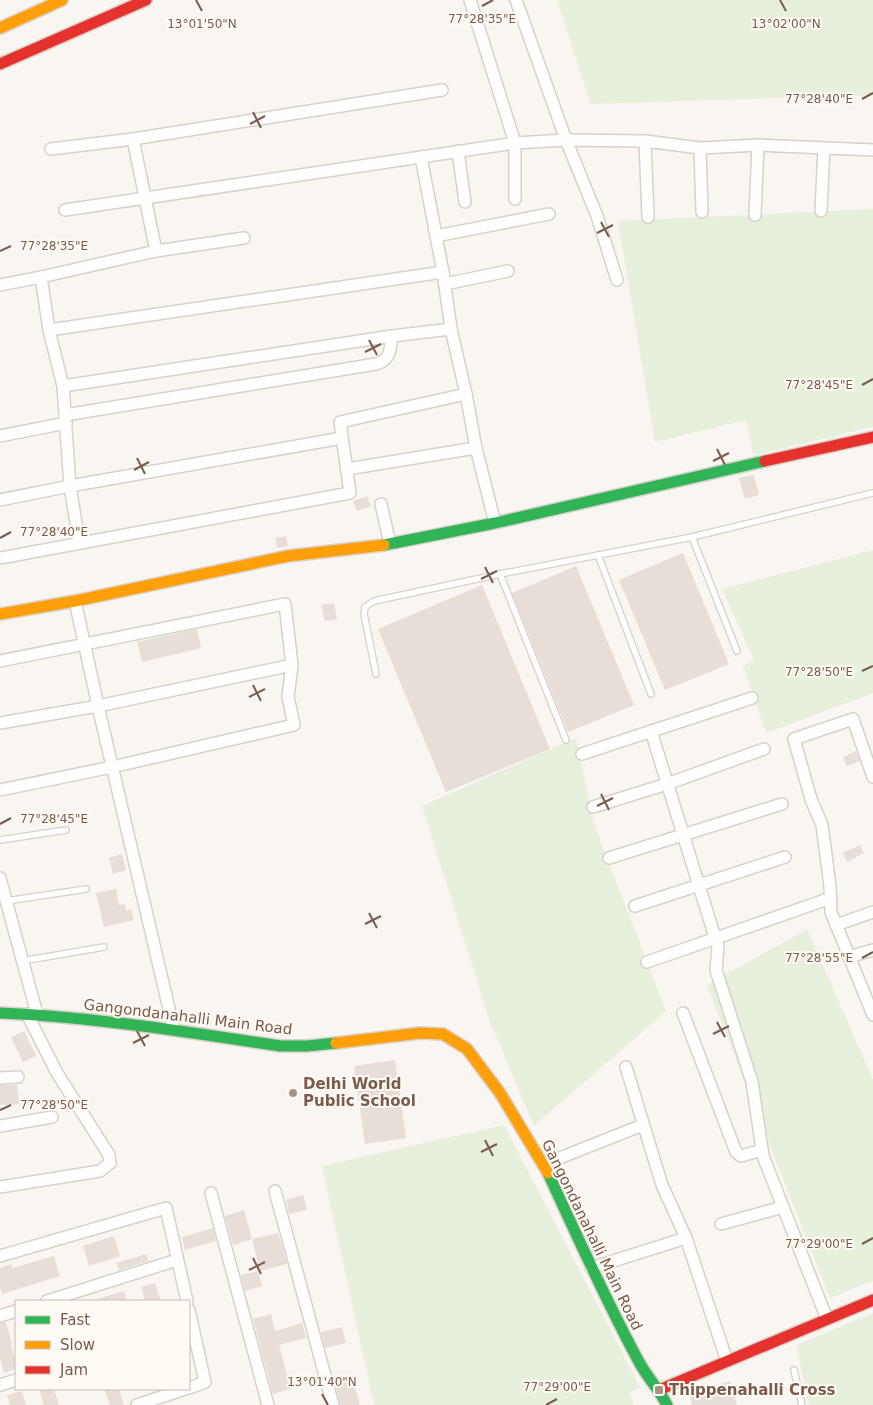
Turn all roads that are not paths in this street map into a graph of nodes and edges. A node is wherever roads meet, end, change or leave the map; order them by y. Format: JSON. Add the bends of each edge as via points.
{"nodes":[{"id":1,"x":62,"y":0,"type":"edge"},
{"id":2,"x":146,"y":0,"type":"edge"},
{"id":3,"x":470,"y":0,"type":"edge"},
{"id":4,"x":516,"y":0,"type":"edge"},
{"id":5,"x":0,"y":28,"type":"edge"},
{"id":6,"x":0,"y":64,"type":"edge"},
{"id":7,"x":442,"y":90,"type":"dead end"},
{"id":8,"x":133,"y":139,"type":"junction"},
{"id":9,"x":566,"y":140,"type":"junction"},
{"id":10,"x":645,"y":141,"type":"junction"},
{"id":11,"x":515,"y":143,"type":"junction"},
{"id":12,"x":758,"y":145,"type":"junction"},
{"id":13,"x":51,"y":148,"type":"dead end"},
{"id":14,"x":700,"y":148,"type":"junction"},
{"id":15,"x":824,"y":148,"type":"junction"},
{"id":16,"x":873,"y":150,"type":"edge"},
{"id":17,"x":458,"y":151,"type":"junction"},
{"id":18,"x":421,"y":157,"type":"junction"},
{"id":19,"x":145,"y":198,"type":"junction"},
{"id":20,"x":515,"y":199,"type":"dead end"},
{"id":21,"x":465,"y":202,"type":"dead end"},
{"id":22,"x":65,"y":210,"type":"dead end"},
{"id":23,"x":821,"y":211,"type":"dead end"},
{"id":24,"x":702,"y":212,"type":"dead end"},
{"id":25,"x":549,"y":214,"type":"dead end"},
{"id":26,"x":755,"y":215,"type":"dead end"},
{"id":27,"x":648,"y":217,"type":"dead end"},
{"id":28,"x":436,"y":236,"type":"junction"},
{"id":29,"x":244,"y":238,"type":"dead end"},
{"id":30,"x":156,"y":251,"type":"junction"},
{"id":31,"x":508,"y":271,"type":"dead end"},
{"id":32,"x":443,"y":272,"type":"junction"},
{"id":33,"x":41,"y":276,"type":"junction"},
{"id":34,"x":617,"y":280,"type":"dead end"},
{"id":35,"x":445,"y":284,"type":"junction"},
{"id":36,"x":0,"y":285,"type":"edge"},
{"id":37,"x":451,"y":329,"type":"junction"},
{"id":38,"x":49,"y":330,"type":"junction"},
{"id":39,"x":392,"y":336,"type":"junction"},
{"id":40,"x":63,"y":386,"type":"junction"},
{"id":41,"x":466,"y":394,"type":"junction"},
{"id":42,"x":65,"y":419,"type":"junction"},
{"id":43,"x":0,"y":436,"type":"edge"},
{"id":44,"x":873,"y":437,"type":"edge"},
{"id":45,"x":342,"y":438,"type":"junction"},
{"id":46,"x":476,"y":448,"type":"junction"},
{"id":47,"x":348,"y":469,"type":"junction"},
{"id":48,"x":70,"y":486,"type":"junction"},
{"id":49,"x":873,"y":493,"type":"edge"},
{"id":50,"x":0,"y":500,"type":"edge"},
{"id":51,"x":381,"y":504,"type":"dead end"},
{"id":52,"x":495,"y":523,"type":"junction"},
{"id":53,"x":692,"y":537,"type":"junction"},
{"id":54,"x":79,"y":542,"type":"junction"},
{"id":55,"x":390,"y":544,"type":"junction"},
{"id":56,"x":598,"y":556,"type":"junction"},
{"id":57,"x":0,"y":558,"type":"edge"},
{"id":58,"x":500,"y":574,"type":"junction"},
{"id":59,"x":75,"y":601,"type":"junction"},
{"id":60,"x":0,"y":614,"type":"edge"},
{"id":61,"x":85,"y":645,"type":"junction"},
{"id":62,"x":737,"y":651,"type":"dead end"},
{"id":63,"x":0,"y":661,"type":"edge"},
{"id":64,"x":292,"y":666,"type":"junction"},
{"id":65,"x":376,"y":674,"type":"dead end"},
{"id":66,"x":651,"y":694,"type":"dead end"},
{"id":67,"x":752,"y":698,"type":"dead end"},
{"id":68,"x":98,"y":706,"type":"junction"},
{"id":69,"x":0,"y":723,"type":"edge"},
{"id":70,"x":651,"y":731,"type":"junction"},
{"id":71,"x":566,"y":740,"type":"dead end"},
{"id":72,"x":764,"y":749,"type":"dead end"},
{"id":73,"x":582,"y":754,"type":"dead end"},
{"id":74,"x":112,"y":767,"type":"junction"},
{"id":75,"x":873,"y":777,"type":"edge"},
{"id":76,"x":666,"y":784,"type":"junction"},
{"id":77,"x":0,"y":790,"type":"edge"},
{"id":78,"x":782,"y":804,"type":"dead end"},
{"id":79,"x":593,"y":807,"type":"dead end"},
{"id":80,"x":66,"y":830,"type":"dead end"},
{"id":81,"x":682,"y":835,"type":"junction"},
{"id":82,"x":0,"y":840,"type":"edge"},
{"id":83,"x":785,"y":857,"type":"dead end"},
{"id":84,"x":609,"y":858,"type":"dead end"},
{"id":85,"x":0,"y":878,"type":"edge"},
{"id":86,"x":697,"y":884,"type":"junction"},
{"id":87,"x":86,"y":889,"type":"dead end"},
{"id":88,"x":831,"y":898,"type":"junction"},
{"id":89,"x":6,"y":901,"type":"junction"},
{"id":90,"x":635,"y":906,"type":"dead end"},
{"id":91,"x":873,"y":912,"type":"edge"},
{"id":92,"x":836,"y":925,"type":"junction"},
{"id":93,"x":716,"y":938,"type":"junction"},
{"id":94,"x":104,"y":947,"type":"dead end"},
{"id":95,"x":873,"y":950,"type":"edge"},
{"id":96,"x":848,"y":957,"type":"junction"},
{"id":97,"x":22,"y":961,"type":"junction"},
{"id":98,"x":647,"y":962,"type":"dead end"},
{"id":99,"x":869,"y":995,"type":"edge"},
{"id":100,"x":0,"y":1013,"type":"edge"},
{"id":101,"x":683,"y":1013,"type":"dead end"},
{"id":102,"x":32,"y":1014,"type":"junction"},
{"id":103,"x":873,"y":1014,"type":"edge"},
{"id":104,"x":174,"y":1030,"type":"junction"},
{"id":105,"x":626,"y":1067,"type":"dead end"},
{"id":106,"x":18,"y":1077,"type":"dead end"},
{"id":107,"x":0,"y":1078,"type":"edge"},
{"id":108,"x":52,"y":1117,"type":"dead end"},
{"id":109,"x":643,"y":1125,"type":"junction"},
{"id":110,"x":0,"y":1126,"type":"edge"},
{"id":111,"x":762,"y":1150,"type":"junction"},
{"id":112,"x":544,"y":1164,"type":"junction"},
{"id":113,"x":0,"y":1187,"type":"edge"},
{"id":114,"x":275,"y":1191,"type":"dead end"},
{"id":115,"x":211,"y":1193,"type":"dead end"},
{"id":116,"x":783,"y":1207,"type":"junction"},
{"id":117,"x":721,"y":1224,"type":"dead end"},
{"id":118,"x":686,"y":1238,"type":"junction"},
{"id":119,"x":0,"y":1256,"type":"edge"},
{"id":120,"x":177,"y":1260,"type":"junction"},
{"id":121,"x":591,"y":1268,"type":"junction"},
{"id":122,"x":51,"y":1300,"type":"edge"},
{"id":123,"x":187,"y":1300,"type":"edge"},
{"id":124,"x":873,"y":1300,"type":"edge"},
{"id":125,"x":15,"y":1311,"type":"edge"},
{"id":126,"x":0,"y":1316,"type":"edge"},
{"id":127,"x":828,"y":1319,"type":"junction"},
{"id":128,"x":191,"y":1330,"type":"edge"},
{"id":129,"x":727,"y":1361,"type":"junction"},
{"id":130,"x":794,"y":1370,"type":"dead end"},
{"id":131,"x":15,"y":1380,"type":"edge"},
{"id":132,"x":0,"y":1385,"type":"edge"},
{"id":133,"x":190,"y":1387,"type":"edge"},
{"id":134,"x":182,"y":1390,"type":"edge"},
{"id":135,"x":659,"y":1390,"type":"junction"},
{"id":136,"x":143,"y":1404,"type":"edge"},
{"id":137,"x":268,"y":1405,"type":"edge"},
{"id":138,"x":333,"y":1405,"type":"edge"},
{"id":139,"x":667,"y":1405,"type":"edge"},
{"id":140,"x":802,"y":1405,"type":"edge"}],
"edges":[{"from":1,"to":5,"type":"main road"},
{"from":2,"to":6,"type":"main road"},
{"from":3,"to":11,"type":"street"},
{"from":4,"to":9,"type":"street"},
{"from":7,"to":8,"type":"street"},
{"from":8,"to":13,"type":"street"},
{"from":8,"to":19,"type":"street"},
{"from":9,"to":10,"type":"street"},
{"from":9,"to":11,"type":"street"},
{"from":9,"to":34,"type":"street","via":[[597,216]]},
{"from":10,"to":14,"type":"street"},
{"from":10,"to":27,"type":"street"},
{"from":11,"to":17,"type":"street"},
{"from":11,"to":20,"type":"street"},
{"from":12,"to":14,"type":"street"},
{"from":12,"to":15,"type":"street"},
{"from":12,"to":26,"type":"street"},
{"from":14,"to":24,"type":"street"},
{"from":15,"to":16,"type":"street"},
{"from":15,"to":23,"type":"street"},
{"from":17,"to":18,"type":"street"},
{"from":17,"to":21,"type":"street"},
{"from":18,"to":19,"type":"street"},
{"from":18,"to":28,"type":"street"},
{"from":19,"to":22,"type":"street"},
{"from":19,"to":30,"type":"street"},
{"from":25,"to":28,"type":"street"},
{"from":28,"to":32,"type":"street"},
{"from":29,"to":30,"type":"street"},
{"from":30,"to":33,"type":"street"},
{"from":31,"to":35,"type":"street"},
{"from":32,"to":35,"type":"street"},
{"from":32,"to":38,"type":"street"},
{"from":33,"to":36,"type":"street"},
{"from":33,"to":38,"type":"street"},
{"from":35,"to":37,"type":"street"},
{"from":37,"to":39,"type":"street"},
{"from":37,"to":41,"type":"street"},
{"from":38,"to":40,"type":"street"},
{"from":39,"to":40,"type":"street"},
{"from":39,"to":42,"type":"street","via":[[389,357],[384,362]]},
{"from":40,"to":42,"type":"street"},
{"from":41,"to":45,"type":"street","via":[[340,422]]},
{"from":41,"to":46,"type":"street"},
{"from":42,"to":43,"type":"street"},
{"from":42,"to":48,"type":"street"},
{"from":44,"to":52,"type":"main road"},
{"from":45,"to":47,"type":"street"},
{"from":45,"to":48,"type":"street"},
{"from":46,"to":47,"type":"street"},
{"from":46,"to":52,"type":"street"},
{"from":47,"to":54,"type":"street","via":[[350,493]]},
{"from":48,"to":50,"type":"street"},
{"from":48,"to":54,"type":"street"},
{"from":49,"to":53,"type":"lane"},
{"from":51,"to":55,"type":"street"},
{"from":52,"to":55,"type":"main road"},
{"from":53,"to":56,"type":"lane"},
{"from":53,"to":62,"type":"lane"},
{"from":54,"to":57,"type":"street"},
{"from":55,"to":59,"type":"main road","via":[[288,556]]},
{"from":56,"to":58,"type":"lane"},
{"from":56,"to":66,"type":"lane"},
{"from":58,"to":65,"type":"lane","via":[[380,599],[365,607]]},
{"from":58,"to":71,"type":"lane"},
{"from":59,"to":60,"type":"main road"},
{"from":59,"to":61,"type":"street"},
{"from":61,"to":63,"type":"street"},
{"from":61,"to":64,"type":"street","via":[[285,604]]},
{"from":61,"to":68,"type":"street"},
{"from":64,"to":68,"type":"street"},
{"from":64,"to":74,"type":"street","via":[[288,697],[294,725]]},
{"from":67,"to":70,"type":"street"},
{"from":68,"to":69,"type":"street"},
{"from":68,"to":74,"type":"street"},
{"from":70,"to":73,"type":"street"},
{"from":70,"to":76,"type":"street"},
{"from":72,"to":76,"type":"street"},
{"from":74,"to":77,"type":"street"},
{"from":74,"to":104,"type":"street"},
{"from":75,"to":88,"type":"street","via":[[853,719],[794,739],[822,825]]},
{"from":76,"to":79,"type":"street"},
{"from":76,"to":81,"type":"street"},
{"from":78,"to":81,"type":"street"},
{"from":80,"to":82,"type":"lane"},
{"from":81,"to":84,"type":"street"},
{"from":81,"to":86,"type":"street"},
{"from":83,"to":86,"type":"street"},
{"from":85,"to":89,"type":"street"},
{"from":86,"to":90,"type":"street"},
{"from":86,"to":93,"type":"street"},
{"from":87,"to":89,"type":"lane"},
{"from":88,"to":92,"type":"street","via":[[831,912]]},
{"from":88,"to":93,"type":"street"},
{"from":89,"to":97,"type":"street"},
{"from":91,"to":92,"type":"street"},
{"from":92,"to":96,"type":"street"},
{"from":93,"to":98,"type":"street"},
{"from":93,"to":111,"type":"street","via":[[716,970],[752,1082]]},
{"from":94,"to":97,"type":"lane"},
{"from":95,"to":96,"type":"street"},
{"from":96,"to":99,"type":"street"},
{"from":97,"to":102,"type":"street"},
{"from":99,"to":103,"type":"street"},
{"from":100,"to":102,"type":"main road","name":"Gangondanahalli Main Road"},
{"from":101,"to":111,"type":"street","via":[[736,1152],[742,1156]]},
{"from":102,"to":104,"type":"main road","name":"Gangondanahalli Main Road"},
{"from":102,"to":113,"type":"street","via":[[57,1073],[109,1155],[110,1162],[100,1171]]},
{"from":104,"to":112,"type":"main road","name":"Gangondanahalli Main Road","via":[[280,1046],[420,1033],[443,1034],[467,1049],[500,1093]]},
{"from":105,"to":109,"type":"street"},
{"from":106,"to":107,"type":"street"},
{"from":108,"to":110,"type":"street"},
{"from":109,"to":112,"type":"street"},
{"from":109,"to":118,"type":"street","via":[[662,1185]]},
{"from":111,"to":116,"type":"street"},
{"from":112,"to":121,"type":"main road","name":"Gangondanahalli Main Road"},
{"from":114,"to":138,"type":"street"},
{"from":115,"to":137,"type":"street"},
{"from":116,"to":117,"type":"street"},
{"from":116,"to":127,"type":"street"},
{"from":118,"to":121,"type":"street"},
{"from":118,"to":129,"type":"street"},
{"from":119,"to":120,"type":"street","via":[[166,1208]]},
{"from":120,"to":122,"type":"street"},
{"from":120,"to":123,"type":"street"},
{"from":121,"to":135,"type":"main road","name":"Gangondanahalli Main Road","via":[[639,1363]]},
{"from":124,"to":127,"type":"main road"},
{"from":125,"to":126,"type":"street"},
{"from":127,"to":129,"type":"main road"},
{"from":128,"to":133,"type":"street","via":[[205,1382]]},
{"from":129,"to":135,"type":"main road"},
{"from":130,"to":140,"type":"lane"},
{"from":131,"to":132,"type":"street"},
{"from":134,"to":136,"type":"street"},
{"from":135,"to":139,"type":"main road","name":"Gangondanahalli Main Road"}]}
